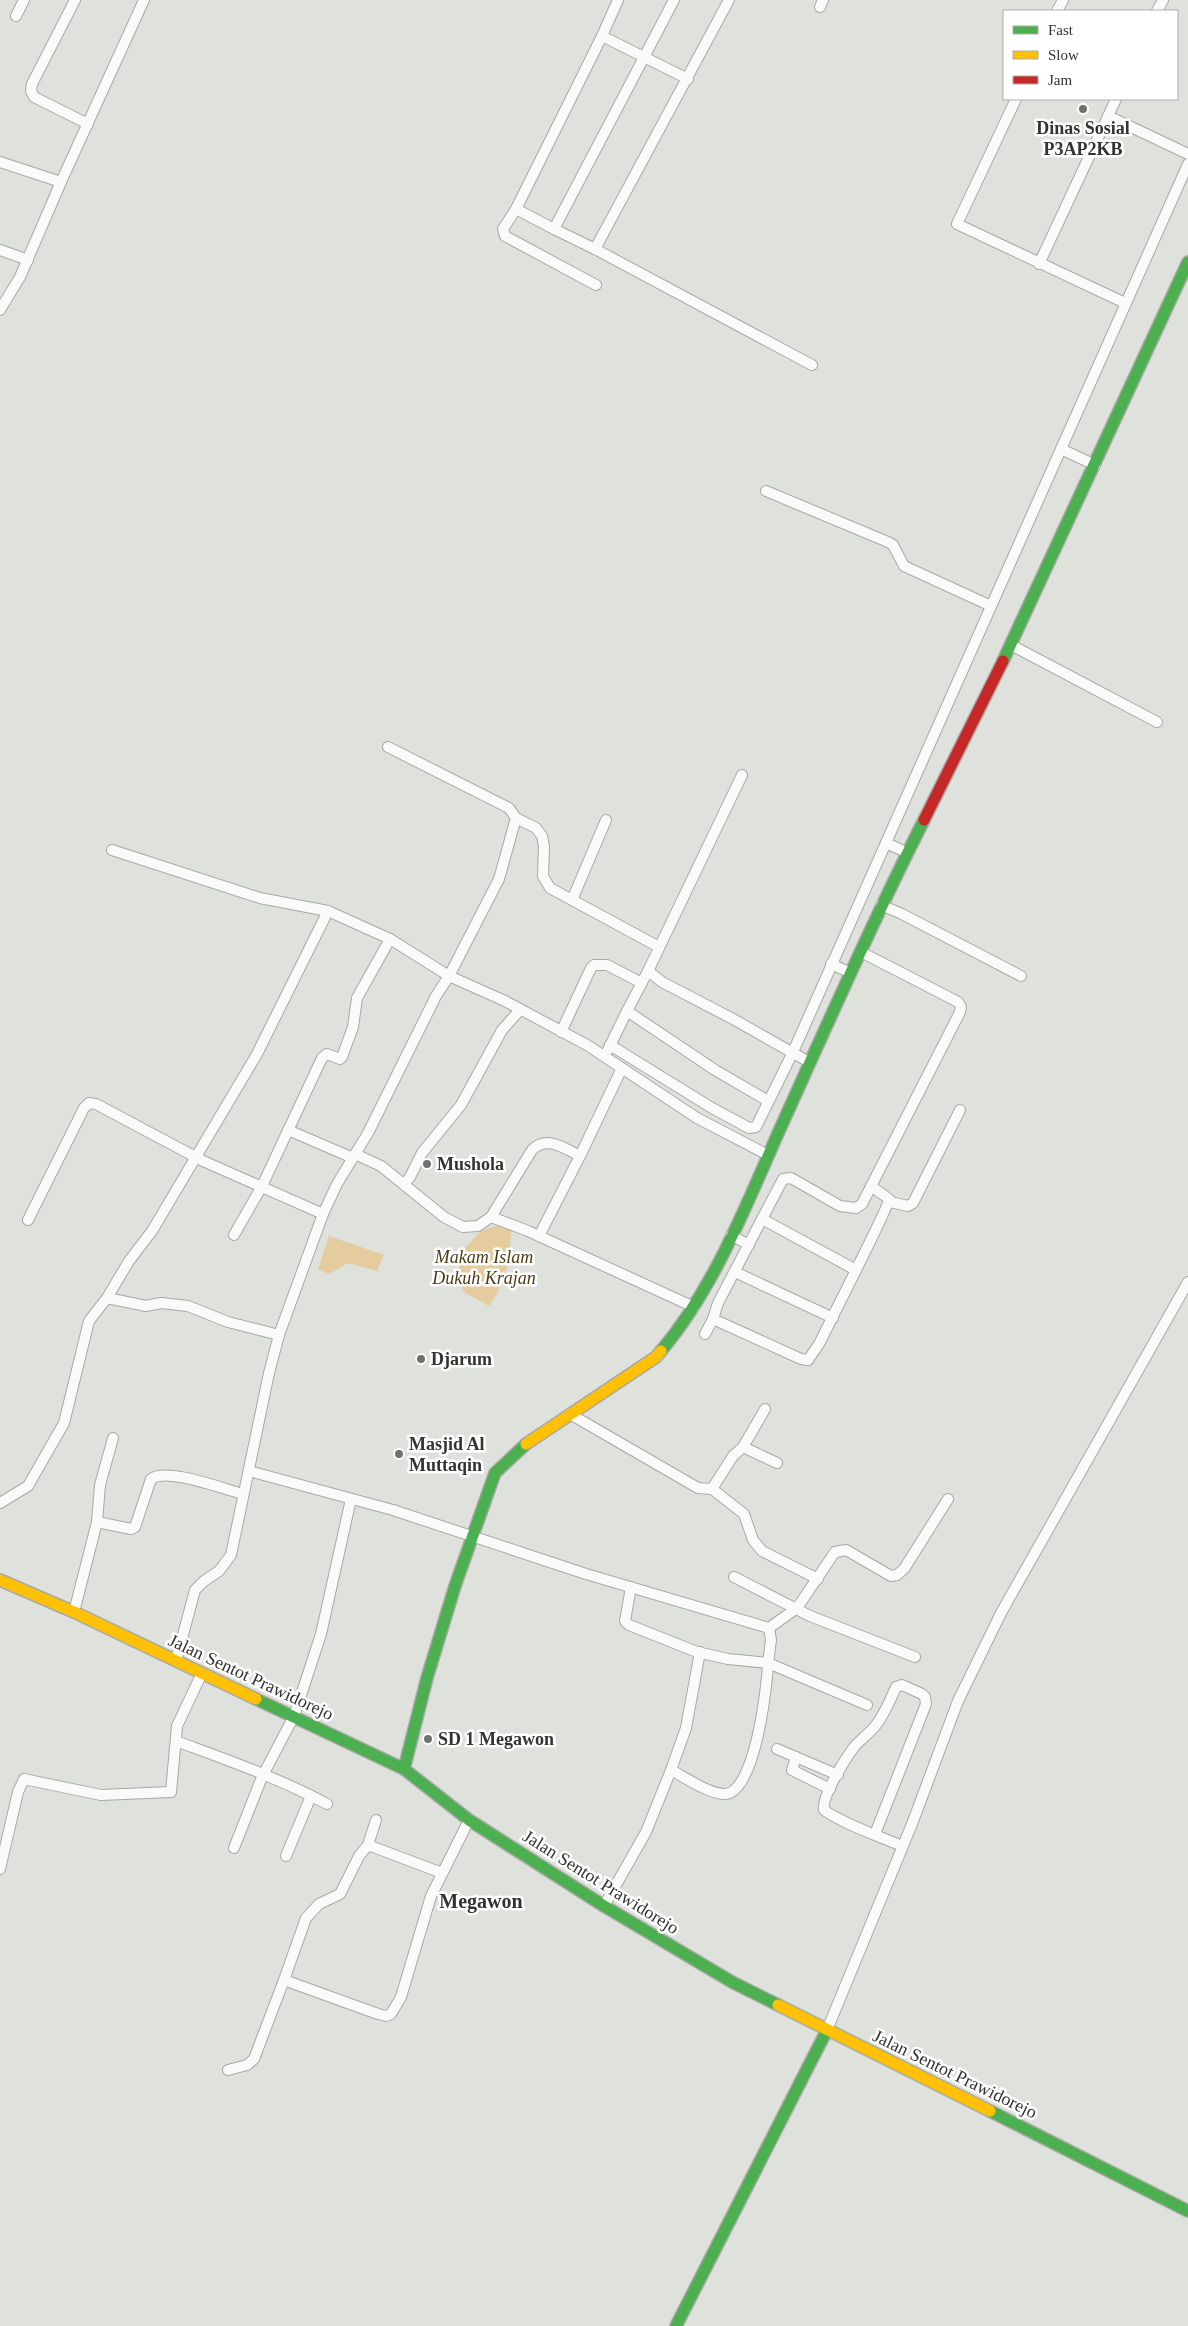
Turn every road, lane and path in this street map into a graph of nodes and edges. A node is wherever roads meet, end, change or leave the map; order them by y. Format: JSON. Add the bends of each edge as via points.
{"nodes":[{"id":1,"x":24,"y":0,"type":"edge"},
{"id":2,"x":75,"y":0,"type":"edge"},
{"id":3,"x":144,"y":0,"type":"edge"},
{"id":4,"x":618,"y":0,"type":"edge"},
{"id":5,"x":674,"y":0,"type":"edge"},
{"id":6,"x":730,"y":0,"type":"edge"},
{"id":7,"x":16,"y":16,"type":"dead end"},
{"id":8,"x":602,"y":36,"type":"junction"},
{"id":9,"x":645,"y":58,"type":"junction"},
{"id":10,"x":688,"y":79,"type":"junction"},
{"id":11,"x":1016,"y":100,"type":"edge"},
{"id":12,"x":1116,"y":100,"type":"edge"},
{"id":13,"x":1108,"y":116,"type":"junction"},
{"id":14,"x":88,"y":124,"type":"junction"},
{"id":15,"x":1188,"y":154,"type":"edge"},
{"id":16,"x":0,"y":162,"type":"edge"},
{"id":17,"x":1188,"y":164,"type":"edge"},
{"id":18,"x":61,"y":182,"type":"junction"},
{"id":19,"x":516,"y":209,"type":"junction"},
{"id":20,"x":554,"y":230,"type":"junction"},
{"id":21,"x":595,"y":249,"type":"junction"},
{"id":22,"x":0,"y":250,"type":"edge"},
{"id":23,"x":28,"y":260,"type":"junction"},
{"id":24,"x":1188,"y":262,"type":"edge"},
{"id":25,"x":1039,"y":264,"type":"junction"},
{"id":26,"x":596,"y":284,"type":"dead end"},
{"id":27,"x":4,"y":298,"type":"edge"},
{"id":28,"x":1125,"y":303,"type":"junction"},
{"id":29,"x":0,"y":310,"type":"edge"},
{"id":30,"x":812,"y":365,"type":"dead end"},
{"id":31,"x":1065,"y":452,"type":"junction"},
{"id":32,"x":1095,"y":465,"type":"junction"},
{"id":33,"x":766,"y":491,"type":"dead end"},
{"id":34,"x":991,"y":606,"type":"junction"},
{"id":35,"x":1010,"y":645,"type":"junction"},
{"id":36,"x":1157,"y":722,"type":"dead end"},
{"id":37,"x":388,"y":747,"type":"dead end"},
{"id":38,"x":742,"y":775,"type":"dead end"},
{"id":39,"x":516,"y":818,"type":"junction"},
{"id":40,"x":606,"y":820,"type":"dead end"},
{"id":41,"x":886,"y":843,"type":"junction"},
{"id":42,"x":112,"y":850,"type":"dead end"},
{"id":43,"x":908,"y":853,"type":"junction"},
{"id":44,"x":572,"y":900,"type":"junction"},
{"id":45,"x":883,"y":906,"type":"junction"},
{"id":46,"x":328,"y":910,"type":"junction"},
{"id":47,"x":390,"y":939,"type":"junction"},
{"id":48,"x":659,"y":946,"type":"junction"},
{"id":49,"x":864,"y":954,"type":"junction"},
{"id":50,"x":831,"y":964,"type":"junction"},
{"id":51,"x":648,"y":971,"type":"junction"},
{"id":52,"x":851,"y":973,"type":"junction"},
{"id":53,"x":449,"y":976,"type":"junction"},
{"id":54,"x":1021,"y":976,"type":"dead end"},
{"id":55,"x":642,"y":983,"type":"junction"},
{"id":56,"x":520,"y":1010,"type":"junction"},
{"id":57,"x":627,"y":1011,"type":"junction"},
{"id":58,"x":561,"y":1032,"type":"junction"},
{"id":59,"x":610,"y":1045,"type":"junction"},
{"id":60,"x":793,"y":1052,"type":"junction"},
{"id":61,"x":605,"y":1056,"type":"junction"},
{"id":62,"x":809,"y":1062,"type":"junction"},
{"id":63,"x":622,"y":1068,"type":"junction"},
{"id":64,"x":768,"y":1101,"type":"junction"},
{"id":65,"x":960,"y":1110,"type":"dead end"},
{"id":66,"x":288,"y":1130,"type":"junction"},
{"id":67,"x":768,"y":1155,"type":"junction"},
{"id":68,"x":354,"y":1156,"type":"junction"},
{"id":69,"x":580,"y":1156,"type":"junction"},
{"id":70,"x":197,"y":1157,"type":"junction"},
{"id":71,"x":404,"y":1184,"type":"junction"},
{"id":72,"x":262,"y":1186,"type":"junction"},
{"id":73,"x":871,"y":1186,"type":"junction"},
{"id":74,"x":754,"y":1190,"type":"junction"},
{"id":75,"x":769,"y":1198,"type":"junction"},
{"id":76,"x":890,"y":1202,"type":"junction"},
{"id":77,"x":323,"y":1214,"type":"junction"},
{"id":78,"x":491,"y":1217,"type":"junction"},
{"id":79,"x":762,"y":1219,"type":"junction"},
{"id":80,"x":28,"y":1220,"type":"dead end"},
{"id":81,"x":234,"y":1235,"type":"dead end"},
{"id":82,"x":732,"y":1235,"type":"junction"},
{"id":83,"x":539,"y":1236,"type":"junction"},
{"id":84,"x":746,"y":1243,"type":"junction"},
{"id":85,"x":856,"y":1270,"type":"junction"},
{"id":86,"x":735,"y":1272,"type":"junction"},
{"id":87,"x":1188,"y":1282,"type":"edge"},
{"id":88,"x":107,"y":1298,"type":"junction"},
{"id":89,"x":694,"y":1307,"type":"junction"},
{"id":90,"x":833,"y":1318,"type":"junction"},
{"id":91,"x":713,"y":1319,"type":"junction"},
{"id":92,"x":705,"y":1334,"type":"dead end"},
{"id":93,"x":279,"y":1335,"type":"junction"},
{"id":94,"x":765,"y":1409,"type":"dead end"},
{"id":95,"x":570,"y":1414,"type":"junction"},
{"id":96,"x":114,"y":1438,"type":"dead end"},
{"id":97,"x":743,"y":1447,"type":"junction"},
{"id":98,"x":777,"y":1463,"type":"dead end"},
{"id":99,"x":249,"y":1471,"type":"junction"},
{"id":100,"x":712,"y":1489,"type":"junction"},
{"id":101,"x":243,"y":1494,"type":"junction"},
{"id":102,"x":351,"y":1499,"type":"junction"},
{"id":103,"x":948,"y":1500,"type":"dead end"},
{"id":104,"x":0,"y":1503,"type":"edge"},
{"id":105,"x":97,"y":1522,"type":"junction"},
{"id":106,"x":472,"y":1536,"type":"junction"},
{"id":107,"x":734,"y":1577,"type":"dead end"},
{"id":108,"x":818,"y":1579,"type":"junction"},
{"id":109,"x":0,"y":1580,"type":"edge"},
{"id":110,"x":632,"y":1587,"type":"junction"},
{"id":111,"x":797,"y":1608,"type":"junction"},
{"id":112,"x":74,"y":1612,"type":"junction"},
{"id":113,"x":769,"y":1628,"type":"junction"},
{"id":114,"x":700,"y":1652,"type":"junction"},
{"id":115,"x":915,"y":1657,"type":"dead end"},
{"id":116,"x":176,"y":1661,"type":"junction"},
{"id":117,"x":768,"y":1663,"type":"junction"},
{"id":118,"x":202,"y":1673,"type":"junction"},
{"id":119,"x":867,"y":1705,"type":"dead end"},
{"id":120,"x":294,"y":1716,"type":"junction"},
{"id":121,"x":176,"y":1741,"type":"junction"},
{"id":122,"x":778,"y":1749,"type":"dead end"},
{"id":123,"x":796,"y":1757,"type":"junction"},
{"id":124,"x":404,"y":1769,"type":"junction"},
{"id":125,"x":671,"y":1770,"type":"junction"},
{"id":126,"x":264,"y":1774,"type":"junction"},
{"id":127,"x":838,"y":1775,"type":"junction"},
{"id":128,"x":830,"y":1789,"type":"junction"},
{"id":129,"x":312,"y":1796,"type":"junction"},
{"id":130,"x":327,"y":1804,"type":"dead end"},
{"id":131,"x":376,"y":1820,"type":"dead end"},
{"id":132,"x":468,"y":1820,"type":"junction"},
{"id":133,"x":875,"y":1834,"type":"junction"},
{"id":134,"x":368,"y":1845,"type":"junction"},
{"id":135,"x":902,"y":1846,"type":"junction"},
{"id":136,"x":234,"y":1848,"type":"dead end"},
{"id":137,"x":286,"y":1856,"type":"dead end"},
{"id":138,"x":0,"y":1870,"type":"edge"},
{"id":139,"x":442,"y":1873,"type":"junction"},
{"id":140,"x":604,"y":1906,"type":"junction"},
{"id":141,"x":284,"y":1980,"type":"junction"},
{"id":142,"x":827,"y":2030,"type":"junction"},
{"id":143,"x":228,"y":2070,"type":"dead end"},
{"id":144,"x":1188,"y":2210,"type":"edge"},
{"id":145,"x":676,"y":2326,"type":"edge"}],
"edges":[{"from":1,"to":7,"type":"street"},
{"from":2,"to":14,"type":"street","via":[[31,91],[34,97]]},
{"from":3,"to":14,"type":"street"},
{"from":4,"to":8,"type":"street"},
{"from":5,"to":9,"type":"street"},
{"from":6,"to":10,"type":"street"},
{"from":8,"to":9,"type":"street"},
{"from":8,"to":19,"type":"street"},
{"from":9,"to":10,"type":"street"},
{"from":9,"to":20,"type":"street"},
{"from":10,"to":21,"type":"street"},
{"from":11,"to":25,"type":"street","via":[[957,224]]},
{"from":12,"to":13,"type":"street"},
{"from":13,"to":15,"type":"street"},
{"from":13,"to":25,"type":"street"},
{"from":14,"to":18,"type":"street"},
{"from":16,"to":18,"type":"street"},
{"from":17,"to":28,"type":"street"},
{"from":18,"to":23,"type":"street"},
{"from":19,"to":20,"type":"street"},
{"from":19,"to":26,"type":"street","via":[[503,229],[505,236]]},
{"from":20,"to":21,"type":"street"},
{"from":21,"to":30,"type":"street"},
{"from":22,"to":23,"type":"street"},
{"from":23,"to":27,"type":"street"},
{"from":24,"to":32,"type":"street"},
{"from":25,"to":28,"type":"street"},
{"from":27,"to":29,"type":"street"},
{"from":28,"to":31,"type":"street"},
{"from":31,"to":32,"type":"street"},
{"from":31,"to":34,"type":"street"},
{"from":32,"to":35,"type":"street"},
{"from":33,"to":34,"type":"street","via":[[888,542],[904,566]]},
{"from":34,"to":41,"type":"street"},
{"from":35,"to":36,"type":"street"},
{"from":35,"to":43,"type":"street"},
{"from":37,"to":39,"type":"street","via":[[509,808]]},
{"from":38,"to":48,"type":"street"},
{"from":39,"to":44,"type":"street","via":[[536,828],[542,836],[543,876],[550,888]]},
{"from":39,"to":53,"type":"street","via":[[499,879]]},
{"from":40,"to":44,"type":"street"},
{"from":41,"to":43,"type":"street"},
{"from":41,"to":50,"type":"street"},
{"from":42,"to":46,"type":"street","via":[[260,898]]},
{"from":43,"to":45,"type":"street"},
{"from":44,"to":48,"type":"street"},
{"from":45,"to":49,"type":"street"},
{"from":45,"to":54,"type":"street"},
{"from":46,"to":47,"type":"street"},
{"from":46,"to":70,"type":"street","via":[[257,1054]]},
{"from":47,"to":53,"type":"street"},
{"from":47,"to":66,"type":"street","via":[[357,998],[353,1027],[342,1057],[327,1054],[322,1058]]},
{"from":48,"to":51,"type":"street"},
{"from":49,"to":52,"type":"street"},
{"from":49,"to":73,"type":"street","via":[[888,964],[961,1006]]},
{"from":50,"to":52,"type":"street"},
{"from":50,"to":60,"type":"street"},
{"from":51,"to":55,"type":"street"},
{"from":51,"to":60,"type":"street","via":[[662,982]]},
{"from":52,"to":62,"type":"street"},
{"from":53,"to":56,"type":"street"},
{"from":53,"to":68,"type":"street"},
{"from":55,"to":57,"type":"street"},
{"from":55,"to":58,"type":"street","via":[[607,965],[594,965]]},
{"from":56,"to":58,"type":"street"},
{"from":56,"to":71,"type":"street","via":[[502,1030],[461,1105],[422,1153]]},
{"from":57,"to":59,"type":"street"},
{"from":57,"to":64,"type":"street"},
{"from":58,"to":61,"type":"street"},
{"from":59,"to":61,"type":"street"},
{"from":59,"to":64,"type":"street","via":[[749,1128],[756,1128]]},
{"from":60,"to":62,"type":"street"},
{"from":60,"to":64,"type":"street"},
{"from":61,"to":63,"type":"street"},
{"from":62,"to":67,"type":"street"},
{"from":63,"to":67,"type":"street","via":[[697,1118]]},
{"from":63,"to":69,"type":"street"},
{"from":65,"to":76,"type":"street","via":[[912,1203],[908,1206]]},
{"from":66,"to":68,"type":"street"},
{"from":66,"to":72,"type":"street"},
{"from":67,"to":74,"type":"street"},
{"from":68,"to":71,"type":"street","via":[[381,1166]]},
{"from":68,"to":77,"type":"street"},
{"from":69,"to":78,"type":"street","via":[[560,1146],[539,1143]]},
{"from":69,"to":83,"type":"street"},
{"from":70,"to":72,"type":"street"},
{"from":70,"to":80,"type":"street","via":[[89,1103]]},
{"from":70,"to":88,"type":"street"},
{"from":71,"to":78,"type":"street","via":[[444,1217],[463,1227],[478,1226]]},
{"from":72,"to":77,"type":"street"},
{"from":72,"to":81,"type":"street"},
{"from":73,"to":75,"type":"street","via":[[862,1204],[856,1208],[840,1206],[791,1178],[783,1179]]},
{"from":73,"to":76,"type":"street"},
{"from":74,"to":75,"type":"street"},
{"from":74,"to":82,"type":"street"},
{"from":75,"to":79,"type":"street"},
{"from":76,"to":85,"type":"street"},
{"from":77,"to":93,"type":"street"},
{"from":78,"to":83,"type":"street"},
{"from":79,"to":84,"type":"street"},
{"from":79,"to":85,"type":"street"},
{"from":82,"to":84,"type":"street"},
{"from":82,"to":89,"type":"street"},
{"from":83,"to":89,"type":"street"},
{"from":84,"to":86,"type":"street"},
{"from":85,"to":90,"type":"street"},
{"from":86,"to":90,"type":"street"},
{"from":86,"to":91,"type":"street"},
{"from":87,"to":135,"type":"street","via":[[1001,1613],[958,1701]]},
{"from":88,"to":93,"type":"street","via":[[146,1306],[161,1303],[188,1306],[228,1322]]},
{"from":88,"to":104,"type":"street","via":[[88,1321],[64,1423],[28,1486]]},
{"from":89,"to":95,"type":"street","via":[[656,1357]]},
{"from":90,"to":91,"type":"street","via":[[810,1359],[806,1360]]},
{"from":91,"to":92,"type":"street"},
{"from":93,"to":99,"type":"street"},
{"from":94,"to":97,"type":"street"},
{"from":95,"to":100,"type":"street","via":[[698,1488]]},
{"from":95,"to":106,"type":"street","via":[[518,1450],[501,1466],[489,1486]]},
{"from":96,"to":105,"type":"street","via":[[100,1485]]},
{"from":97,"to":98,"type":"street"},
{"from":97,"to":100,"type":"street","via":[[733,1456]]},
{"from":99,"to":101,"type":"street"},
{"from":99,"to":102,"type":"street"},
{"from":100,"to":108,"type":"street","via":[[744,1514],[756,1546]]},
{"from":101,"to":105,"type":"street","via":[[170,1474],[156,1476],[152,1479],[135,1527],[131,1529]]},
{"from":101,"to":116,"type":"street","via":[[231,1555],[195,1590]]},
{"from":102,"to":106,"type":"street"},
{"from":102,"to":120,"type":"street","via":[[321,1634]]},
{"from":103,"to":108,"type":"street","via":[[897,1576],[891,1576],[843,1549],[835,1552]]},
{"from":105,"to":112,"type":"street"},
{"from":106,"to":110,"type":"street"},
{"from":106,"to":124,"type":"street","via":[[427,1678]]},
{"from":107,"to":111,"type":"street"},
{"from":108,"to":111,"type":"street"},
{"from":109,"to":112,"type":"street","name":"Jalan Sentot Prawidorejo"},
{"from":110,"to":113,"type":"street"},
{"from":110,"to":114,"type":"street","via":[[625,1621],[629,1625]]},
{"from":111,"to":113,"type":"street"},
{"from":111,"to":115,"type":"street"},
{"from":112,"to":116,"type":"street","name":"Jalan Sentot Prawidorejo"},
{"from":113,"to":117,"type":"street"},
{"from":114,"to":117,"type":"street"},
{"from":114,"to":125,"type":"street","via":[[686,1728]]},
{"from":116,"to":118,"type":"street","name":"Jalan Sentot Prawidorejo"},
{"from":117,"to":119,"type":"street"},
{"from":117,"to":125,"type":"street","via":[[763,1715],[746,1772],[736,1787],[723,1794]]},
{"from":118,"to":120,"type":"street","name":"Jalan Sentot Prawidorejo"},
{"from":118,"to":121,"type":"street","via":[[177,1726]]},
{"from":120,"to":124,"type":"street","name":"Jalan Sentot Prawidorejo"},
{"from":120,"to":126,"type":"street"},
{"from":121,"to":126,"type":"street"},
{"from":121,"to":138,"type":"street","via":[[169,1793],[102,1795],[24,1779]]},
{"from":122,"to":123,"type":"street"},
{"from":123,"to":127,"type":"street"},
{"from":123,"to":128,"type":"street","via":[[792,1770]]},
{"from":124,"to":132,"type":"street","name":"Jalan Sentot Prawidorejo"},
{"from":125,"to":140,"type":"street","via":[[646,1832]]},
{"from":126,"to":129,"type":"street"},
{"from":126,"to":136,"type":"street"},
{"from":127,"to":128,"type":"street"},
{"from":127,"to":133,"type":"street","via":[[854,1748],[888,1708],[896,1687],[902,1685],[925,1696],[926,1704]]},
{"from":128,"to":133,"type":"street","via":[[824,1810]]},
{"from":129,"to":130,"type":"street"},
{"from":129,"to":137,"type":"street"},
{"from":131,"to":134,"type":"street"},
{"from":132,"to":139,"type":"street"},
{"from":132,"to":140,"type":"street","name":"Jalan Sentot Prawidorejo"},
{"from":133,"to":135,"type":"street"},
{"from":134,"to":139,"type":"street"},
{"from":134,"to":141,"type":"street","via":[[340,1894],[319,1904],[306,1918]]},
{"from":135,"to":142,"type":"street"},
{"from":139,"to":141,"type":"street","via":[[431,1896],[401,1997],[389,2016],[328,1998]]},
{"from":140,"to":142,"type":"street","name":"Jalan Sentot Prawidorejo","via":[[732,1982]]},
{"from":141,"to":143,"type":"street","via":[[254,2059]]},
{"from":142,"to":144,"type":"street","name":"Jalan Sentot Prawidorejo"},
{"from":142,"to":145,"type":"street"}]}
